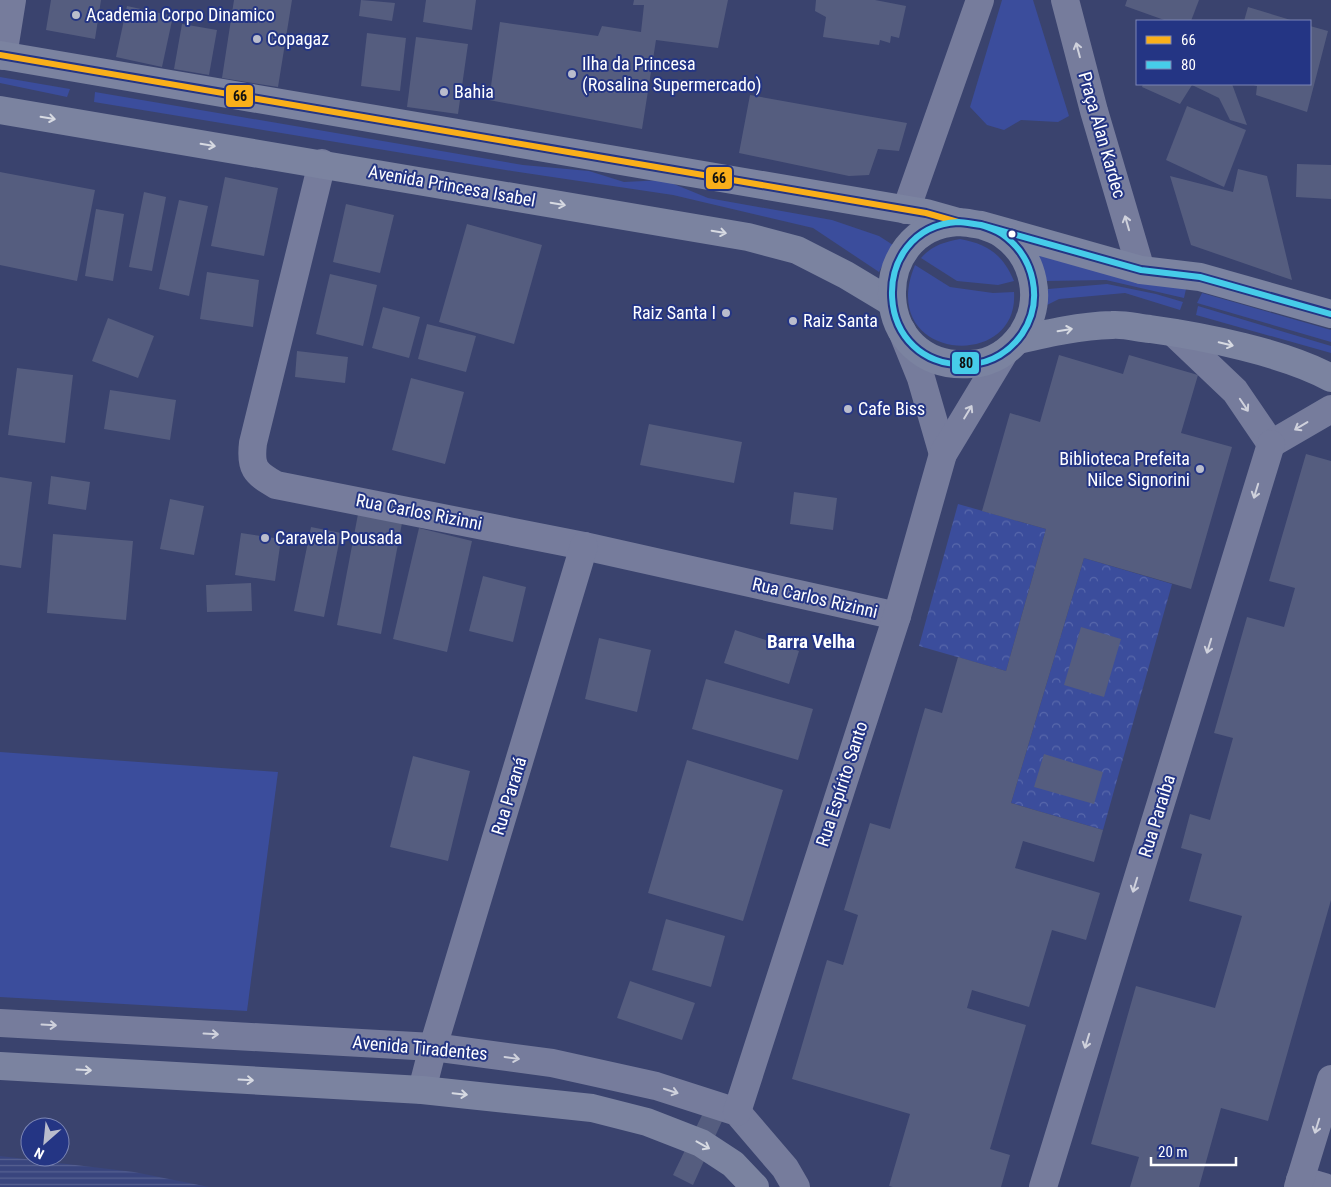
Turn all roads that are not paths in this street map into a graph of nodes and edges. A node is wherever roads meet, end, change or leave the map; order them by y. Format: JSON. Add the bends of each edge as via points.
{"nodes":[{"id":1,"x":12,"y":0,"type":"edge"},
{"id":2,"x":980,"y":0,"type":"edge"},
{"id":3,"x":1065,"y":0,"type":"edge"},
{"id":4,"x":1,"y":56,"type":"edge"},
{"id":5,"x":0,"y":110,"type":"edge"},
{"id":6,"x":322,"y":163,"type":"junction"},
{"id":7,"x":906,"y":210,"type":"junction"},
{"id":8,"x":969,"y":223,"type":"junction"},
{"id":9,"x":1141,"y":270,"type":"junction"},
{"id":10,"x":891,"y":302,"type":"junction"},
{"id":11,"x":1331,"y":314,"type":"edge"},
{"id":12,"x":902,"y":331,"type":"junction"},
{"id":13,"x":1174,"y":333,"type":"junction"},
{"id":14,"x":1011,"y":346,"type":"junction"},
{"id":15,"x":1331,"y":378,"type":"edge"},
{"id":16,"x":1331,"y":409,"type":"edge"},
{"id":17,"x":1271,"y":444,"type":"junction"},
{"id":18,"x":943,"y":454,"type":"junction"},
{"id":19,"x":584,"y":546,"type":"junction"},
{"id":20,"x":897,"y":616,"type":"junction"},
{"id":21,"x":0,"y":1022,"type":"edge"},
{"id":22,"x":433,"y":1047,"type":"junction"},
{"id":23,"x":0,"y":1066,"type":"edge"},
{"id":24,"x":1331,"y":1079,"type":"edge"},
{"id":25,"x":422,"y":1090,"type":"junction"},
{"id":26,"x":737,"y":1112,"type":"junction"},
{"id":27,"x":1308,"y":1185,"type":"edge"},
{"id":28,"x":755,"y":1187,"type":"edge"},
{"id":29,"x":796,"y":1187,"type":"edge"},
{"id":30,"x":1043,"y":1187,"type":"edge"}],
"edges":[{"from":1,"to":4,"type":"street"},
{"from":2,"to":7,"type":"street"},
{"from":9,"to":3,"type":"street","name":"Praça Alan Kardec","one_way":true},
{"from":4,"to":7,"type":"main road"},
{"from":5,"to":6,"type":"main road","name":"Avenida Princesa Isabel","one_way":true},
{"from":6,"to":10,"type":"main road","name":"Avenida Princesa Isabel","one_way":true,"via":[[748,237],[797,250]]},
{"from":6,"to":19,"type":"street","name":"Rua Carlos Rizinni","via":[[253,443],[251,461],[259,475],[276,485]]},
{"from":7,"to":8,"type":"main road"},
{"from":8,"to":9,"type":"main road"},
{"from":8,"to":10,"type":"main road","via":[[938,227],[920,236],[905,251],[896,267]]},
{"from":8,"to":14,"type":"main road","via":[[1001,233],[1018,248],[1029,266],[1034,306],[1028,324]]},
{"from":9,"to":11,"type":"main road","via":[[1200,277]]},
{"from":10,"to":12,"type":"main road"},
{"from":12,"to":14,"type":"main road","via":[[916,348],[935,360],[958,365],[980,364]]},
{"from":12,"to":18,"type":"street","via":[[921,378]]},
{"from":14,"to":13,"type":"main road","one_way":true,"via":[[1066,330],[1114,325]]},
{"from":13,"to":15,"type":"main road","one_way":true,"via":[[1266,354]]},
{"from":13,"to":17,"type":"street","one_way":true,"via":[[1235,391]]},
{"from":18,"to":14,"type":"street","name":"Rua Espírito Santo","one_way":true},
{"from":16,"to":17,"type":"street","one_way":true},
{"from":17,"to":30,"type":"street","name":"Rua Paraíba","one_way":true},
{"from":18,"to":20,"type":"street","name":"Rua Espírito Santo"},
{"from":19,"to":20,"type":"street","name":"Rua Carlos Rizinni"},
{"from":19,"to":22,"type":"street","name":"Rua Paraná"},
{"from":20,"to":26,"type":"street","name":"Rua Espírito Santo"},
{"from":21,"to":22,"type":"street","name":"Avenida Tiradentes","one_way":true},
{"from":22,"to":25,"type":"street","name":"Rua Paraná"},
{"from":22,"to":26,"type":"street","name":"Avenida Tiradentes","one_way":true,"via":[[552,1063],[656,1086]]},
{"from":23,"to":25,"type":"main road","one_way":true},
{"from":24,"to":27,"type":"street","one_way":true},
{"from":25,"to":28,"type":"main road","one_way":true,"via":[[592,1108],[647,1122],[701,1143],[733,1164]]},
{"from":26,"to":29,"type":"street","via":[[785,1168]]}]}
